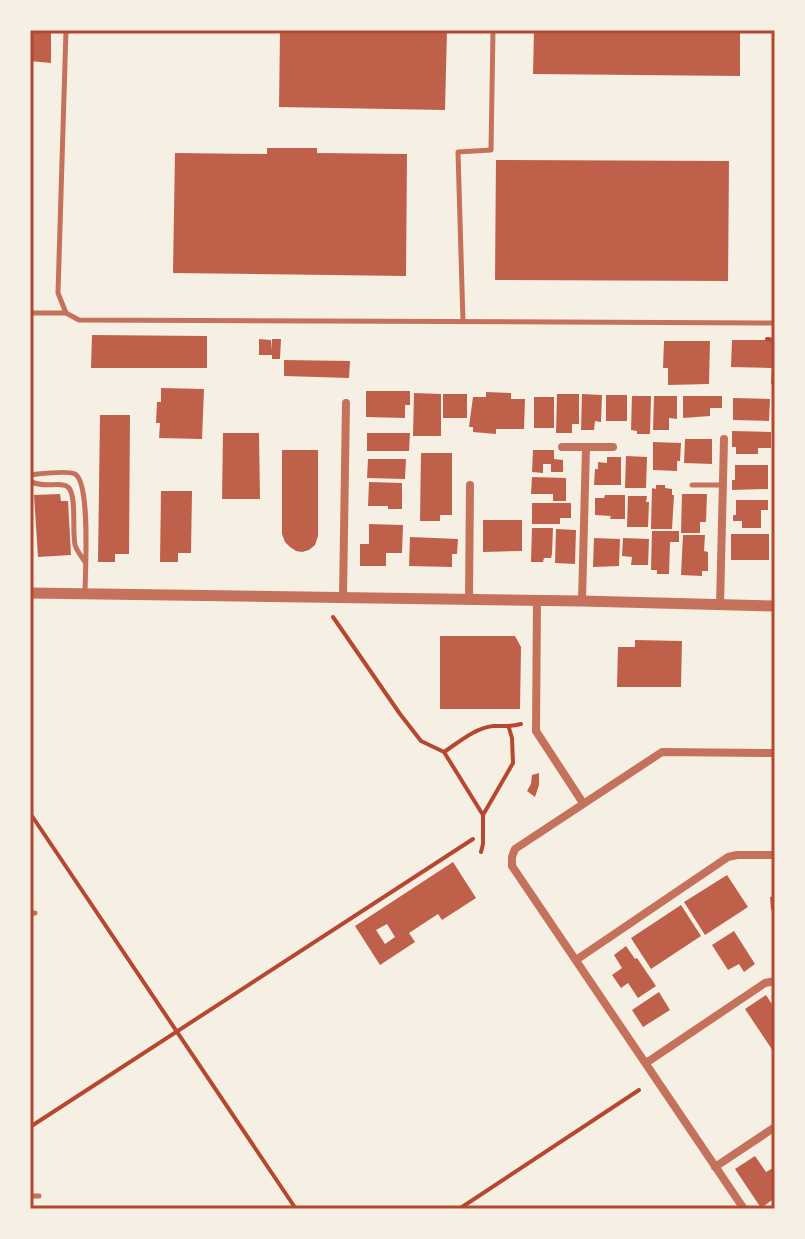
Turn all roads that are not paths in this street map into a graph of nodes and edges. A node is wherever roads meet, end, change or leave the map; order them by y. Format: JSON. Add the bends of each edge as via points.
{"nodes":[{"id":1,"x":66,"y":30,"type":"edge"},
{"id":2,"x":493,"y":30,"type":"edge"},
{"id":3,"x":30,"y":313,"type":"edge"},
{"id":4,"x":66,"y":313,"type":"junction"},
{"id":5,"x":463,"y":322,"type":"junction"},
{"id":6,"x":775,"y":323,"type":"edge"},
{"id":7,"x":346,"y":403,"type":"dead end"},
{"id":8,"x":724,"y":439,"type":"dead end"},
{"id":9,"x":562,"y":447,"type":"dead end"},
{"id":10,"x":586,"y":447,"type":"junction"},
{"id":11,"x":613,"y":447,"type":"dead end"},
{"id":12,"x":30,"y":478,"type":"edge"},
{"id":13,"x":470,"y":485,"type":"dead end"},
{"id":14,"x":692,"y":485,"type":"dead end"},
{"id":15,"x":723,"y":485,"type":"junction"},
{"id":16,"x":85,"y":562,"type":"junction"},
{"id":17,"x":30,"y":593,"type":"edge"},
{"id":18,"x":85,"y":594,"type":"junction"},
{"id":19,"x":343,"y":597,"type":"junction"},
{"id":20,"x":469,"y":599,"type":"junction"},
{"id":21,"x":537,"y":600,"type":"junction"},
{"id":22,"x":582,"y":601,"type":"junction"},
{"id":23,"x":720,"y":605,"type":"junction"},
{"id":24,"x":775,"y":606,"type":"edge"},
{"id":25,"x":775,"y":753,"type":"edge"},
{"id":26,"x":583,"y":803,"type":"junction"},
{"id":27,"x":775,"y":855,"type":"edge"},
{"id":28,"x":576,"y":960,"type":"junction"},
{"id":29,"x":775,"y":981,"type":"edge"},
{"id":30,"x":646,"y":1063,"type":"junction"},
{"id":31,"x":775,"y":1127,"type":"edge"},
{"id":32,"x":715,"y":1167,"type":"junction"},
{"id":33,"x":30,"y":1196,"type":"edge"},
{"id":34,"x":39,"y":1196,"type":"dead end"},
{"id":35,"x":744,"y":1209,"type":"edge"}],
"edges":[{"from":1,"to":4,"type":"lane","via":[[58,293]]},
{"from":2,"to":5,"type":"lane","via":[[491,150],[458,152]]},
{"from":3,"to":4,"type":"lane"},
{"from":4,"to":5,"type":"lane","via":[[79,320]]},
{"from":5,"to":6,"type":"lane"},
{"from":7,"to":19,"type":"street"},
{"from":8,"to":15,"type":"street"},
{"from":9,"to":10,"type":"street"},
{"from":10,"to":11,"type":"street"},
{"from":10,"to":22,"type":"street"},
{"from":12,"to":16,"type":"lane","via":[[43,486],[68,487],[74,542]]},
{"from":12,"to":16,"type":"lane","via":[[68,473],[80,479],[86,509]]},
{"from":13,"to":20,"type":"street"},
{"from":14,"to":15,"type":"lane"},
{"from":15,"to":23,"type":"street"},
{"from":16,"to":18,"type":"lane"},
{"from":17,"to":18,"type":"street"},
{"from":18,"to":19,"type":"street"},
{"from":19,"to":20,"type":"street"},
{"from":20,"to":21,"type":"street"},
{"from":21,"to":22,"type":"street"},
{"from":21,"to":26,"type":"street","via":[[536,731]]},
{"from":22,"to":23,"type":"street"},
{"from":23,"to":24,"type":"street"},
{"from":25,"to":26,"type":"street","via":[[662,752]]},
{"from":26,"to":28,"type":"street","via":[[515,849],[512,857],[512,866]]},
{"from":27,"to":28,"type":"street","via":[[728,857]]},
{"from":28,"to":30,"type":"street"},
{"from":29,"to":30,"type":"street"},
{"from":30,"to":32,"type":"street"},
{"from":31,"to":32,"type":"street"},
{"from":32,"to":35,"type":"street"},
{"from":33,"to":34,"type":"lane"}]}
